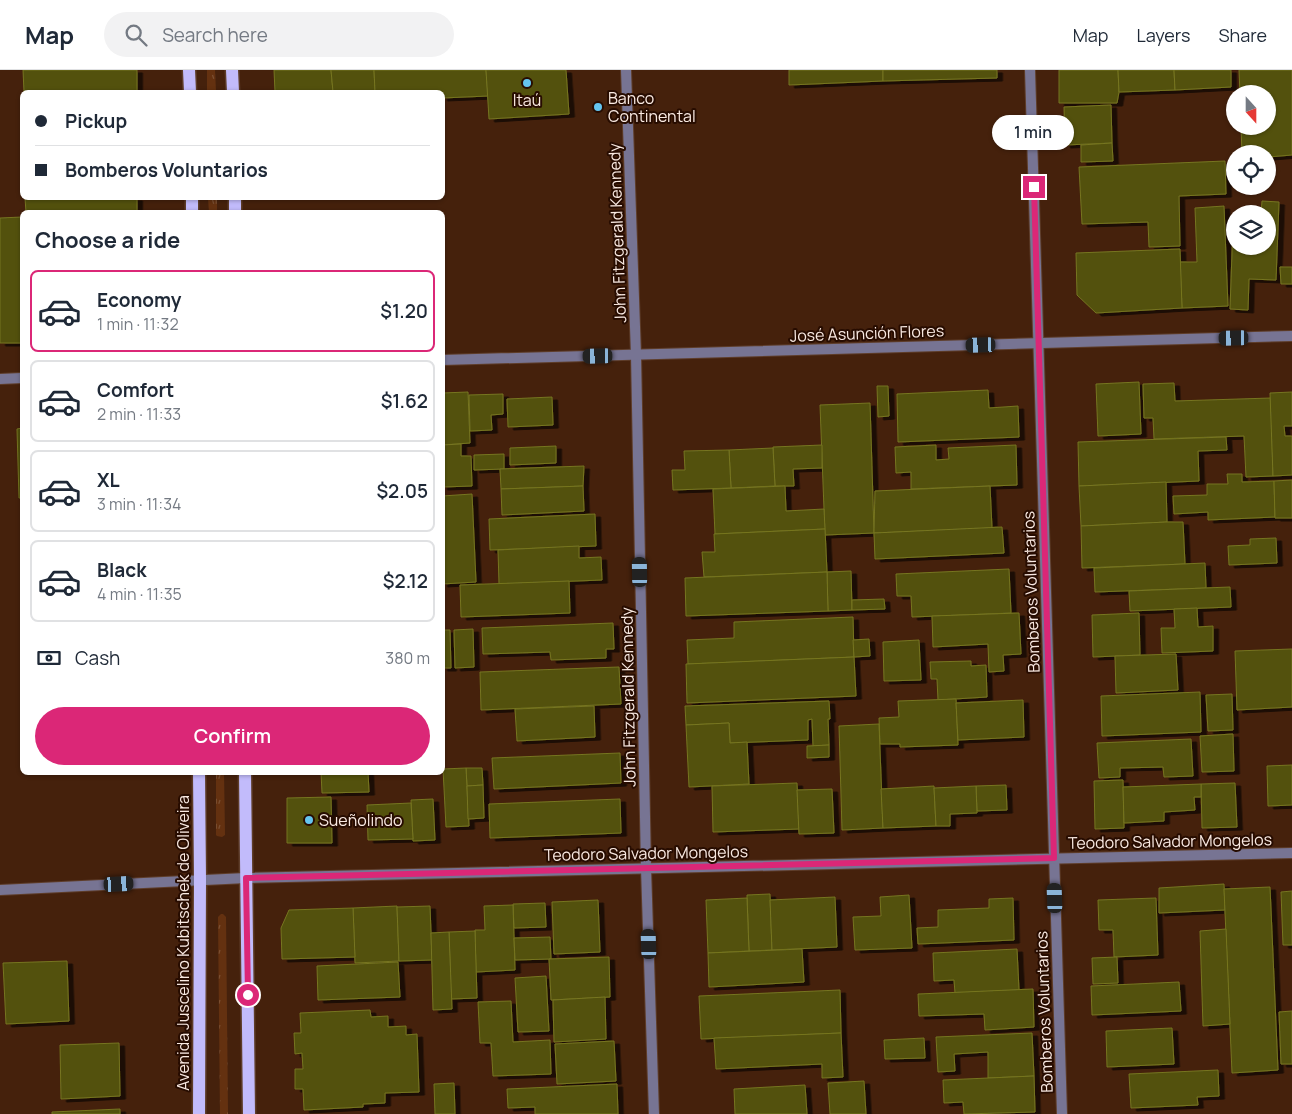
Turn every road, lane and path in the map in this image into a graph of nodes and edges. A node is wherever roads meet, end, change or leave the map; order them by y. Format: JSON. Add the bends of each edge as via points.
{"nodes":[{"id":1,"x":189,"y":70,"type":"edge"},
{"id":2,"x":232,"y":70,"type":"edge"},
{"id":3,"x":626,"y":70,"type":"edge"},
{"id":4,"x":1030,"y":70,"type":"edge"},
{"id":5,"x":190,"y":90,"type":"edge"},
{"id":6,"x":233,"y":90,"type":"edge"},
{"id":7,"x":1292,"y":336,"type":"edge"},
{"id":8,"x":1038,"y":343,"type":"junction"},
{"id":9,"x":636,"y":355,"type":"junction"},
{"id":10,"x":445,"y":360,"type":"edge"},
{"id":11,"x":20,"y":378,"type":"edge"},
{"id":12,"x":0,"y":379,"type":"edge"},
{"id":13,"x":199,"y":775,"type":"edge"},
{"id":14,"x":245,"y":775,"type":"edge"},
{"id":15,"x":1292,"y":853,"type":"edge"},
{"id":16,"x":1054,"y":858,"type":"junction"},
{"id":17,"x":646,"y":868,"type":"junction"},
{"id":18,"x":246,"y":878,"type":"junction"},
{"id":19,"x":200,"y":880,"type":"junction"},
{"id":20,"x":0,"y":890,"type":"edge"},
{"id":21,"x":200,"y":1114,"type":"edge"},
{"id":22,"x":249,"y":1114,"type":"edge"},
{"id":23,"x":654,"y":1114,"type":"edge"},
{"id":24,"x":1062,"y":1114,"type":"edge"}],
"edges":[{"from":1,"to":5,"type":"main road"},
{"from":2,"to":6,"type":"main road"},
{"from":3,"to":9,"type":"street","name":"John Fitzgerald Kennedy"},
{"from":4,"to":8,"type":"street","name":"Bomberos Voluntarios"},
{"from":7,"to":8,"type":"street","name":"José Asunción Flores"},
{"from":8,"to":9,"type":"street","name":"José Asunción Flores"},
{"from":8,"to":16,"type":"street","name":"Bomberos Voluntarios"},
{"from":9,"to":10,"type":"street","name":"José Asunción Flores"},
{"from":9,"to":17,"type":"street","name":"John Fitzgerald Kennedy"},
{"from":11,"to":12,"type":"street"},
{"from":13,"to":19,"type":"main road","name":"Avenida Juscelino Kubitschek de Oliveira"},
{"from":14,"to":18,"type":"main road"},
{"from":15,"to":16,"type":"street","name":"Teodoro Salvador Mongelos"},
{"from":16,"to":17,"type":"street","name":"Teodoro Salvador Mongelos"},
{"from":16,"to":24,"type":"street","name":"Bomberos Voluntarios"},
{"from":17,"to":18,"type":"street","name":"Teodoro Salvador Mongelos"},
{"from":17,"to":23,"type":"street","name":"John Fitzgerald Kennedy"},
{"from":18,"to":19,"type":"street","name":"Teodoro Salvador Mongelos"},
{"from":18,"to":22,"type":"main road"},
{"from":19,"to":20,"type":"street","name":"Teodoro Salvador Mongelos"},
{"from":19,"to":21,"type":"main road","name":"Avenida Juscelino Kubitschek de Oliveira"}]}
